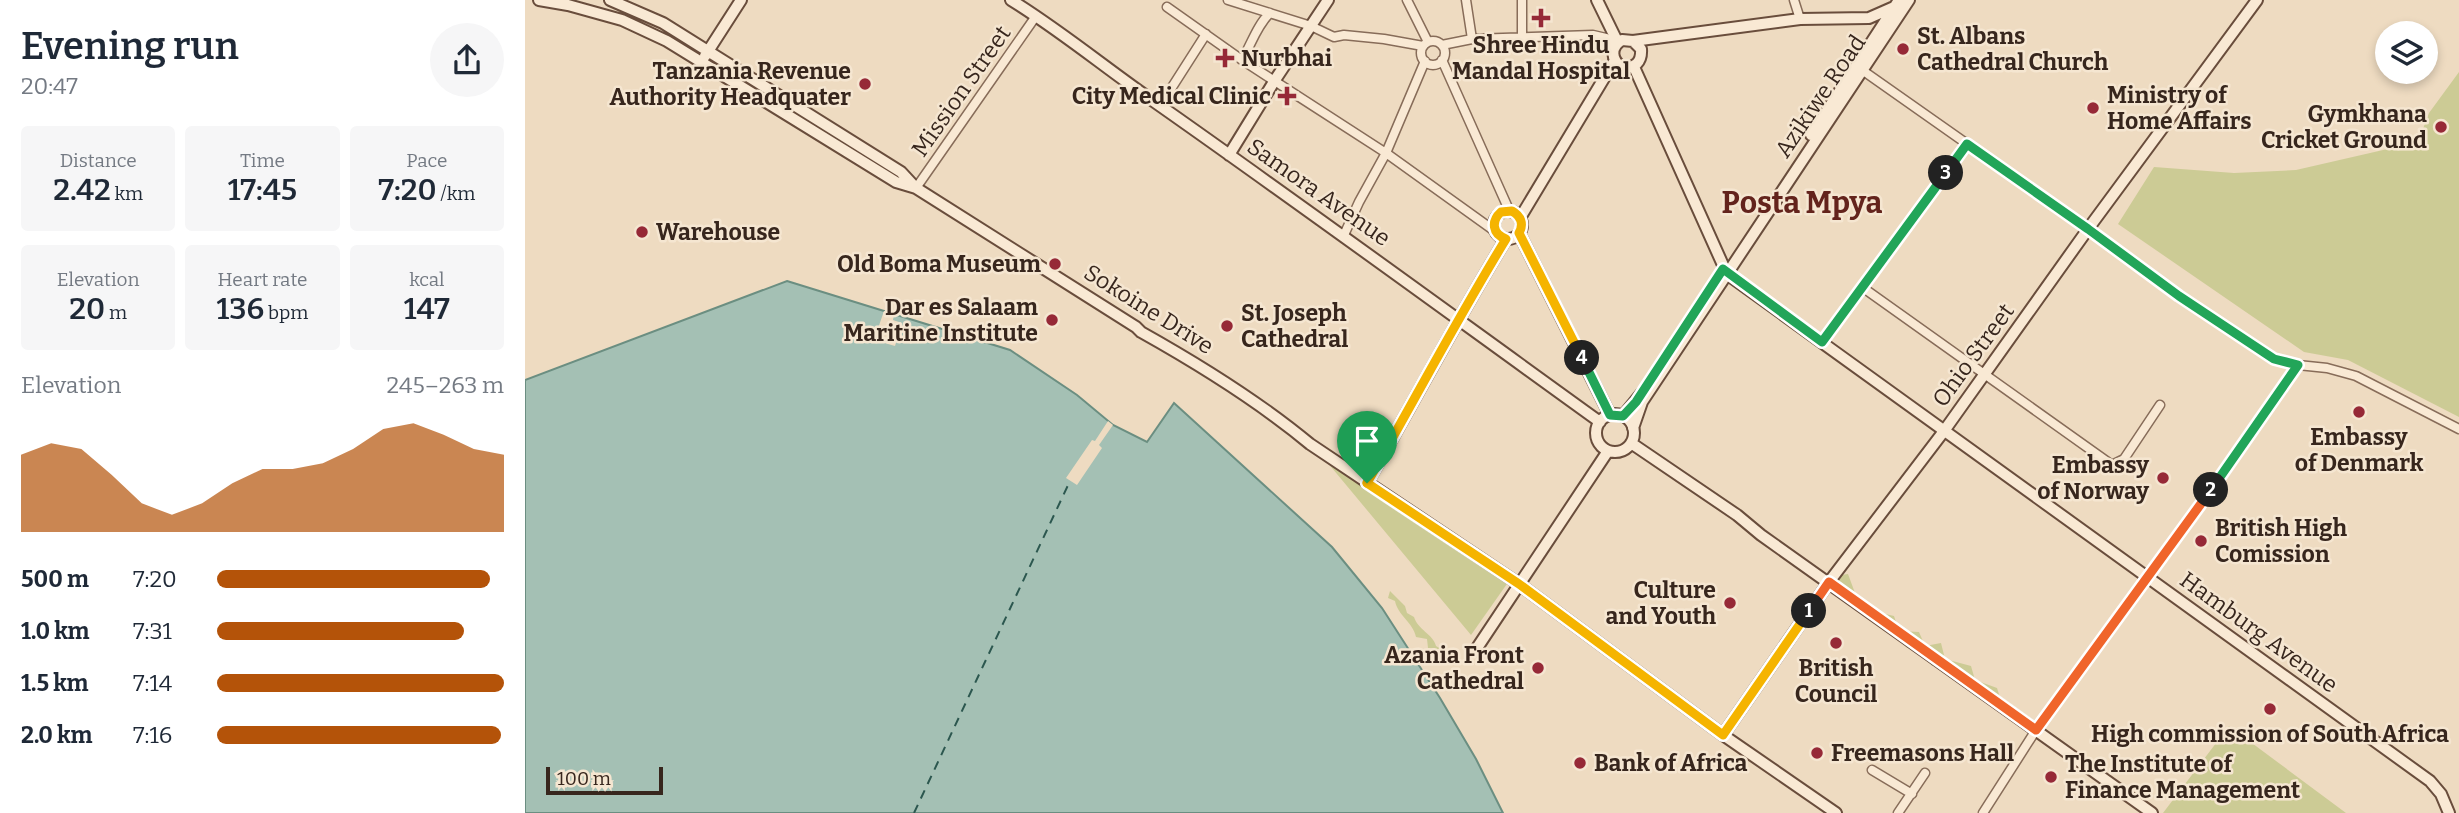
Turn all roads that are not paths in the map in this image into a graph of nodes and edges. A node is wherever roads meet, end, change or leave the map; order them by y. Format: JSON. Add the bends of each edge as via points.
{"nodes":[{"id":1,"x":539,"y":0,"type":"edge"},
{"id":2,"x":610,"y":0,"type":"edge"},
{"id":3,"x":741,"y":0,"type":"edge"},
{"id":4,"x":1011,"y":0,"type":"edge"},
{"id":5,"x":1228,"y":0,"type":"edge"},
{"id":6,"x":1328,"y":0,"type":"edge"},
{"id":7,"x":1407,"y":0,"type":"edge"},
{"id":8,"x":1466,"y":0,"type":"edge"},
{"id":9,"x":1522,"y":0,"type":"edge"},
{"id":10,"x":1597,"y":0,"type":"edge"},
{"id":11,"x":1603,"y":0,"type":"edge"},
{"id":12,"x":1794,"y":0,"type":"edge"},
{"id":13,"x":2257,"y":0,"type":"edge"},
{"id":14,"x":1902,"y":3,"type":"edge"},
{"id":15,"x":1167,"y":7,"type":"dead end"},
{"id":16,"x":1270,"y":13,"type":"junction"},
{"id":17,"x":1037,"y":16,"type":"junction"},
{"id":18,"x":1869,"y":18,"type":"junction"},
{"id":19,"x":1800,"y":19,"type":"junction"},
{"id":20,"x":1311,"y":26,"type":"junction"},
{"id":21,"x":1206,"y":34,"type":"junction"},
{"id":22,"x":1523,"y":38,"type":"junction"},
{"id":23,"x":1874,"y":38,"type":"junction"},
{"id":24,"x":1472,"y":39,"type":"junction"},
{"id":25,"x":1627,"y":43,"type":"junction"},
{"id":26,"x":1426,"y":44,"type":"junction"},
{"id":27,"x":1442,"y":45,"type":"junction"},
{"id":28,"x":705,"y":56,"type":"junction"},
{"id":29,"x":1242,"y":60,"type":"junction"},
{"id":30,"x":1442,"y":60,"type":"junction"},
{"id":31,"x":1615,"y":60,"type":"junction"},
{"id":32,"x":1425,"y":61,"type":"junction"},
{"id":33,"x":1634,"y":66,"type":"junction"},
{"id":34,"x":1862,"y":70,"type":"junction"},
{"id":35,"x":1275,"y":80,"type":"junction"},
{"id":36,"x":1160,"y":106,"type":"junction"},
{"id":37,"x":1967,"y":144,"type":"junction"},
{"id":38,"x":1386,"y":153,"type":"junction"},
{"id":39,"x":1229,"y":155,"type":"junction"},
{"id":40,"x":915,"y":188,"type":"junction"},
{"id":41,"x":1509,"y":210,"type":"junction"},
{"id":42,"x":1520,"y":218,"type":"junction"},
{"id":43,"x":2088,"y":229,"type":"junction"},
{"id":44,"x":1496,"y":232,"type":"junction"},
{"id":45,"x":1519,"y":233,"type":"junction"},
{"id":46,"x":1344,"y":235,"type":"junction"},
{"id":47,"x":1506,"y":239,"type":"junction"},
{"id":48,"x":1725,"y":272,"type":"junction"},
{"id":49,"x":1863,"y":287,"type":"junction"},
{"id":50,"x":1457,"y":319,"type":"junction"},
{"id":51,"x":1822,"y":342,"type":"junction"},
{"id":52,"x":2298,"y":365,"type":"junction"},
{"id":53,"x":1985,"y":374,"type":"junction"},
{"id":54,"x":2160,"y":405,"type":"dead end"},
{"id":55,"x":1623,"y":416,"type":"junction"},
{"id":56,"x":1605,"y":418,"type":"junction"},
{"id":57,"x":1633,"y":428,"type":"junction"},
{"id":58,"x":2459,"y":429,"type":"edge"},
{"id":59,"x":1944,"y":431,"type":"junction"},
{"id":60,"x":1631,"y":443,"type":"junction"},
{"id":61,"x":1608,"y":450,"type":"junction"},
{"id":62,"x":1367,"y":483,"type":"junction"},
{"id":63,"x":2148,"y":578,"type":"junction"},
{"id":64,"x":1829,"y":582,"type":"junction"},
{"id":65,"x":1519,"y":584,"type":"junction"},
{"id":66,"x":1475,"y":651,"type":"dead end"},
{"id":67,"x":2036,"y":730,"type":"junction"},
{"id":68,"x":1723,"y":735,"type":"junction"},
{"id":69,"x":1872,"y":770,"type":"dead end"},
{"id":70,"x":1925,"y":773,"type":"dead end"},
{"id":71,"x":1912,"y":794,"type":"junction"},
{"id":72,"x":1836,"y":813,"type":"edge"},
{"id":73,"x":1898,"y":813,"type":"edge"},
{"id":74,"x":1983,"y":813,"type":"edge"},
{"id":75,"x":2153,"y":813,"type":"edge"},
{"id":76,"x":2449,"y":813,"type":"edge"}],
"edges":[{"from":1,"to":28,"type":"street","via":[[622,20]]},
{"from":2,"to":28,"type":"street","via":[[663,23]]},
{"from":3,"to":28,"type":"street"},
{"from":4,"to":17,"type":"street","name":"Samora Avenue"},
{"from":5,"to":16,"type":"street"},
{"from":6,"to":20,"type":"street"},
{"from":7,"to":26,"type":"street"},
{"from":8,"to":24,"type":"street"},
{"from":9,"to":22,"type":"street"},
{"from":10,"to":25,"type":"street"},
{"from":11,"to":25,"type":"street"},
{"from":12,"to":19,"type":"street"},
{"from":13,"to":43,"type":"street","name":"Ohio Street"},
{"from":14,"to":18,"type":"street"},
{"from":14,"to":23,"type":"street","name":"Azikiwe Road"},
{"from":14,"to":34,"type":"street","name":"Azikiwe Road"},
{"from":15,"to":21,"type":"street"},
{"from":16,"to":20,"type":"street"},
{"from":16,"to":29,"type":"street","via":[[1261,21]]},
{"from":17,"to":36,"type":"street","name":"Samora Avenue"},
{"from":17,"to":40,"type":"street","name":"Mission Street"},
{"from":18,"to":19,"type":"street"},
{"from":18,"to":23,"type":"street"},
{"from":19,"to":25,"type":"street"},
{"from":20,"to":26,"type":"street","via":[[1334,37]]},
{"from":20,"to":35,"type":"street"},
{"from":21,"to":29,"type":"street"},
{"from":21,"to":36,"type":"street"},
{"from":22,"to":24,"type":"street"},
{"from":22,"to":25,"type":"street","via":[[1593,35]]},
{"from":23,"to":48,"type":"street","name":"Azikiwe Road"},
{"from":24,"to":27,"type":"street"},
{"from":25,"to":31,"type":"street","via":[[1613,52]]},
{"from":25,"to":33,"type":"street","via":[[1639,62]]},
{"from":26,"to":27,"type":"street"},
{"from":26,"to":32,"type":"street"},
{"from":27,"to":30,"type":"street"},
{"from":28,"to":40,"type":"street","name":"Sokoine Drive","via":[[901,172]]},
{"from":29,"to":35,"type":"street"},
{"from":30,"to":32,"type":"street","via":[[1437,64]]},
{"from":30,"to":41,"type":"street"},
{"from":31,"to":33,"type":"street","via":[[1622,67]]},
{"from":31,"to":42,"type":"street"},
{"from":32,"to":38,"type":"street"},
{"from":33,"to":48,"type":"street"},
{"from":34,"to":37,"type":"street"},
{"from":34,"to":48,"type":"street","name":"Azikiwe Road"},
{"from":35,"to":38,"type":"street"},
{"from":35,"to":39,"type":"street"},
{"from":36,"to":39,"type":"street","name":"Samora Avenue"},
{"from":37,"to":43,"type":"street"},
{"from":37,"to":49,"type":"street"},
{"from":38,"to":44,"type":"street"},
{"from":38,"to":46,"type":"street"},
{"from":39,"to":46,"type":"street","name":"Samora Avenue"},
{"from":40,"to":62,"type":"street","name":"Sokoine Drive","via":[[1196,363]]},
{"from":41,"to":42,"type":"street"},
{"from":41,"to":44,"type":"street","via":[[1495,219]]},
{"from":42,"to":45,"type":"street"},
{"from":43,"to":52,"type":"street","via":[[2274,359]]},
{"from":43,"to":53,"type":"street","name":"Ohio Street"},
{"from":44,"to":47,"type":"street"},
{"from":45,"to":47,"type":"street"},
{"from":45,"to":56,"type":"street"},
{"from":46,"to":50,"type":"street","name":"Samora Avenue"},
{"from":47,"to":50,"type":"street"},
{"from":48,"to":51,"type":"street","name":"Hamburg Avenue"},
{"from":48,"to":55,"type":"street","name":"Azikiwe Road"},
{"from":48,"to":57,"type":"street","name":"Azikiwe Road","via":[[1642,402]]},
{"from":49,"to":51,"type":"street"},
{"from":49,"to":53,"type":"street"},
{"from":50,"to":56,"type":"street","name":"Samora Avenue"},
{"from":50,"to":62,"type":"street"},
{"from":51,"to":59,"type":"street","name":"Hamburg Avenue"},
{"from":52,"to":58,"type":"street","via":[[2356,376]]},
{"from":52,"to":63,"type":"street"},
{"from":53,"to":54,"type":"street","via":[[2112,465],[2124,459]]},
{"from":53,"to":59,"type":"street","name":"Ohio Street"},
{"from":55,"to":56,"type":"street"},
{"from":55,"to":57,"type":"street"},
{"from":56,"to":61,"type":"street","via":[[1597,427],[1598,440]]},
{"from":57,"to":60,"type":"street"},
{"from":59,"to":63,"type":"street","name":"Hamburg Avenue"},
{"from":59,"to":64,"type":"street","name":"Ohio Street"},
{"from":60,"to":61,"type":"street","via":[[1623,450]]},
{"from":60,"to":64,"type":"street"},
{"from":61,"to":65,"type":"street"},
{"from":62,"to":65,"type":"street","name":"Sokoine Drive"},
{"from":63,"to":67,"type":"street"},
{"from":63,"to":76,"type":"street","name":"Hamburg Avenue","via":[[2430,781]]},
{"from":64,"to":67,"type":"street"},
{"from":64,"to":68,"type":"street","name":"Ohio Street"},
{"from":65,"to":66,"type":"street"},
{"from":65,"to":68,"type":"street","name":"Sokoine Drive"},
{"from":67,"to":74,"type":"street"},
{"from":67,"to":75,"type":"street"},
{"from":68,"to":72,"type":"street","name":"Sokoine Drive"},
{"from":69,"to":71,"type":"street"},
{"from":70,"to":71,"type":"street"},
{"from":71,"to":73,"type":"street"}]}
